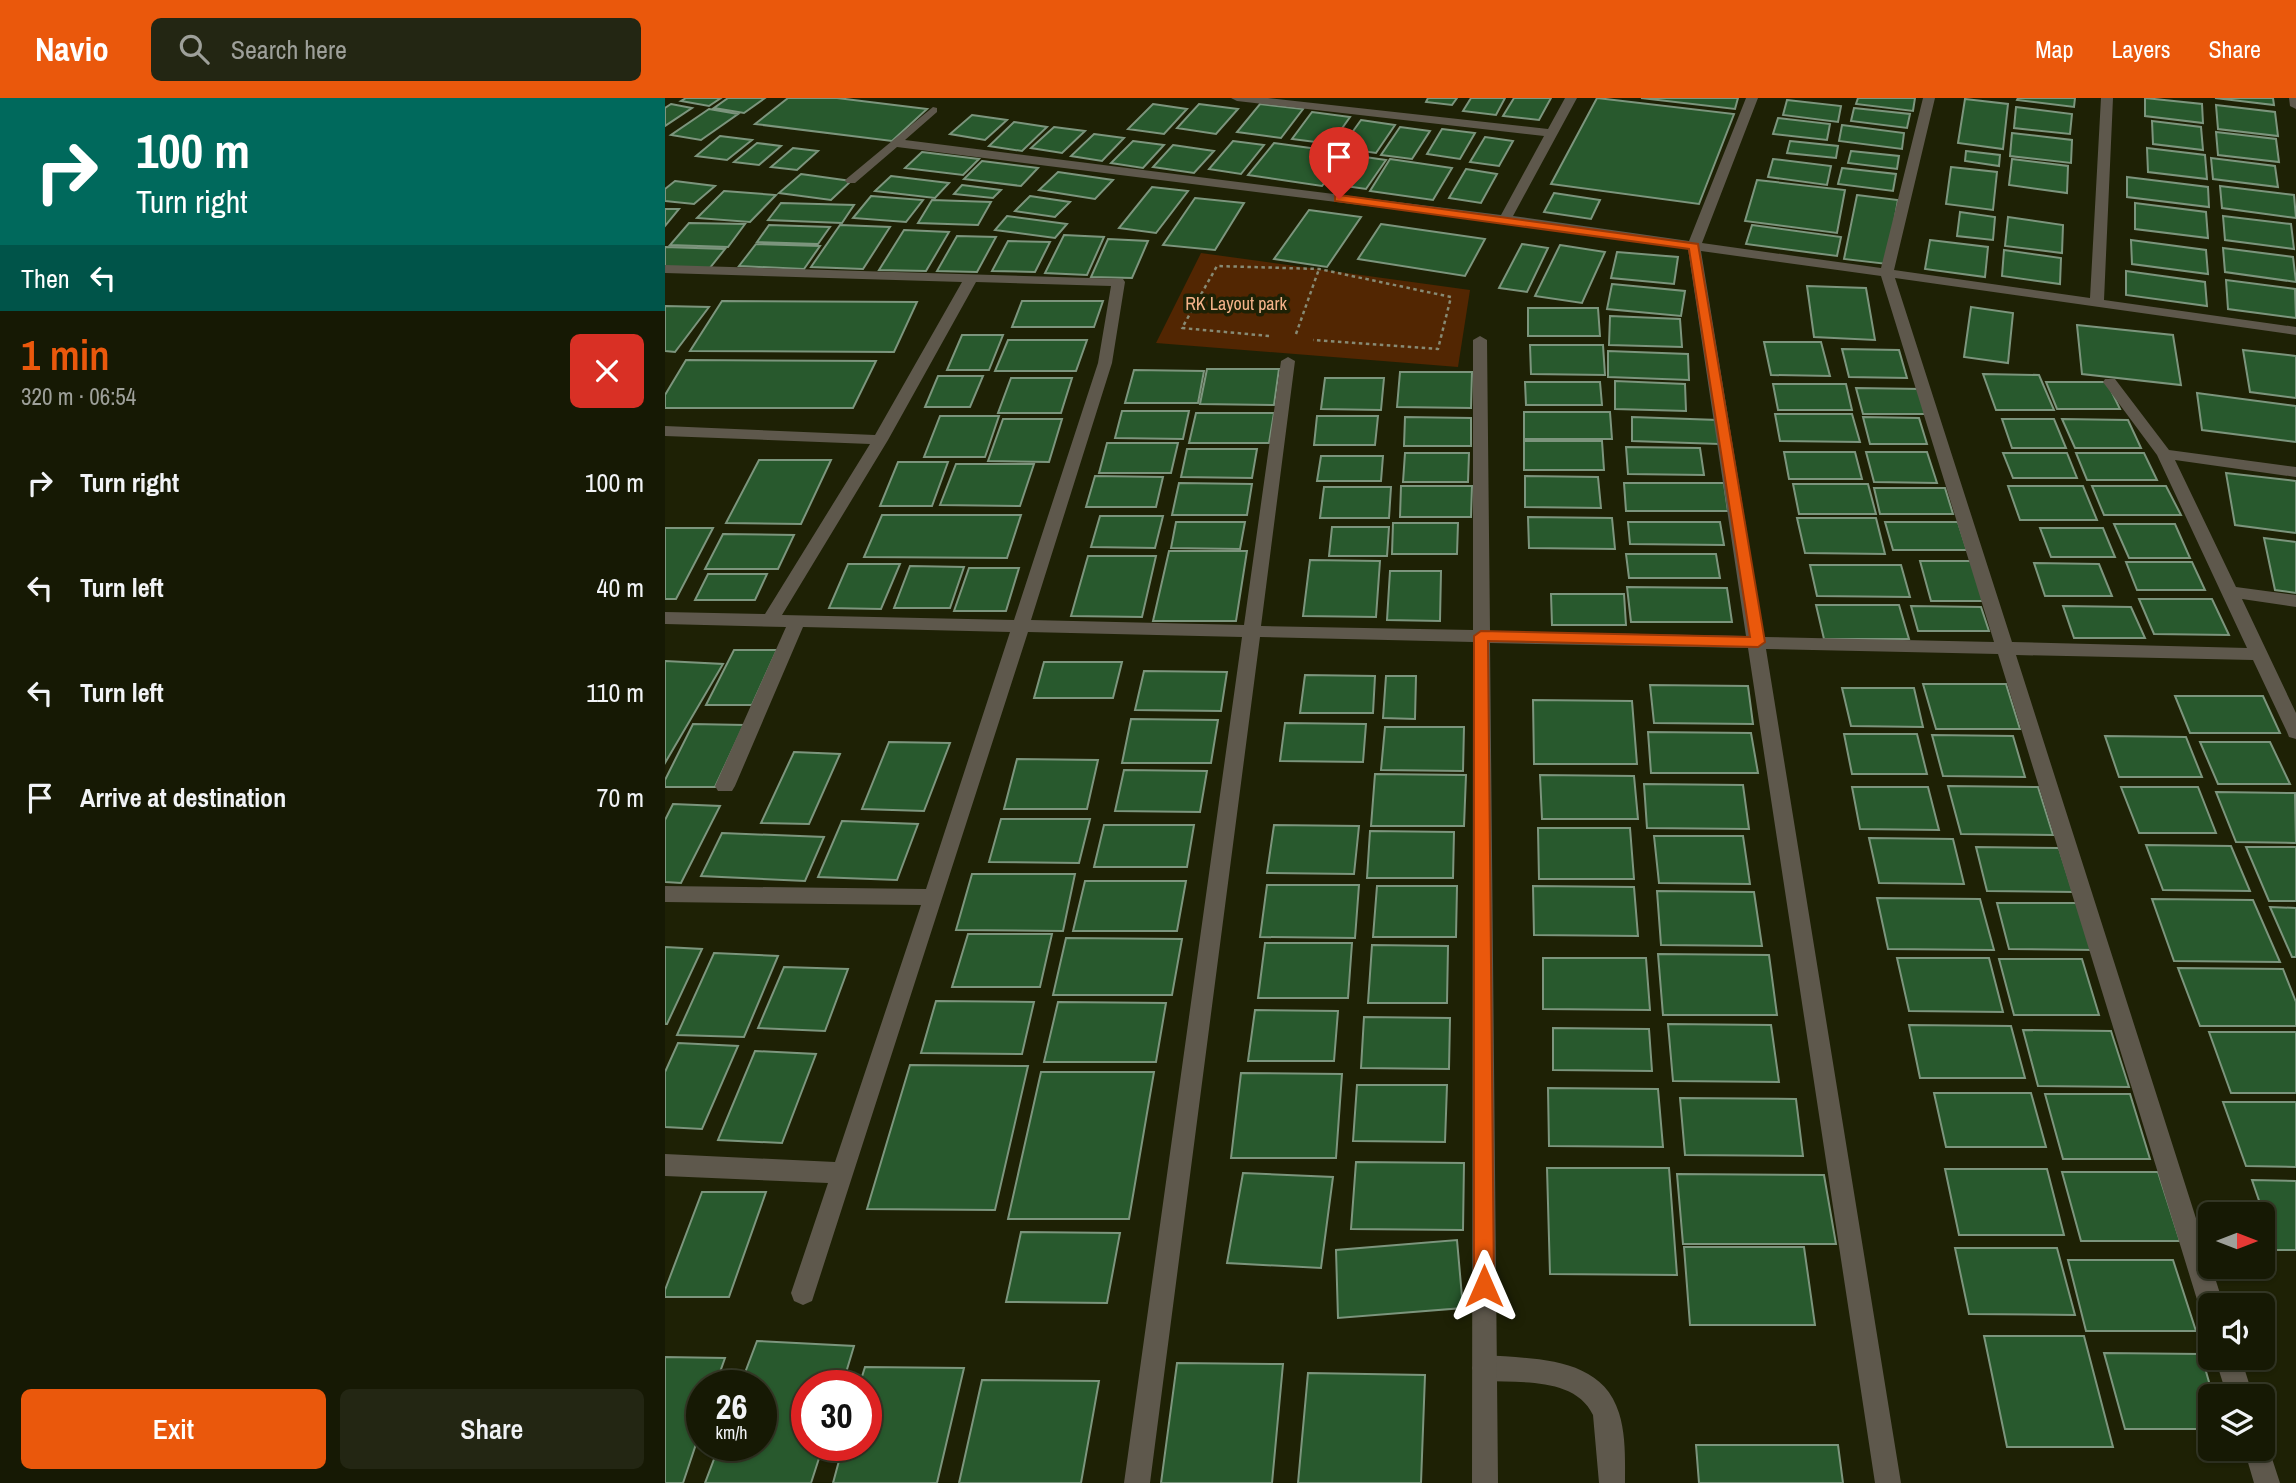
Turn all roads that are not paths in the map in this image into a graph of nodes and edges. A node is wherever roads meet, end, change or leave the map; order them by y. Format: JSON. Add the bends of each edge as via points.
{"nodes":[{"id":1,"x":1237,"y":98,"type":"edge"},
{"id":2,"x":1571,"y":98,"type":"edge"},
{"id":3,"x":1752,"y":98,"type":"edge"},
{"id":4,"x":1929,"y":98,"type":"edge"},
{"id":5,"x":2107,"y":98,"type":"edge"},
{"id":6,"x":2295,"y":98,"type":"edge"},
{"id":7,"x":2296,"y":106,"type":"edge"},
{"id":8,"x":933,"y":110,"type":"dead end"},
{"id":9,"x":1552,"y":133,"type":"junction"},
{"id":10,"x":895,"y":143,"type":"junction"},
{"id":11,"x":851,"y":180,"type":"dead end"},
{"id":12,"x":1505,"y":219,"type":"junction"},
{"id":13,"x":1694,"y":246,"type":"junction"},
{"id":14,"x":665,"y":269,"type":"edge"},
{"id":15,"x":1887,"y":273,"type":"junction"},
{"id":16,"x":971,"y":278,"type":"junction"},
{"id":17,"x":2097,"y":303,"type":"junction"},
{"id":18,"x":2296,"y":331,"type":"edge"},
{"id":19,"x":1480,"y":340,"type":"dead end"},
{"id":20,"x":1288,"y":361,"type":"dead end"},
{"id":21,"x":2110,"y":382,"type":"dead end"},
{"id":22,"x":665,"y":431,"type":"edge"},
{"id":23,"x":880,"y":440,"type":"junction"},
{"id":24,"x":2164,"y":454,"type":"junction"},
{"id":25,"x":2296,"y":472,"type":"edge"},
{"id":26,"x":2228,"y":592,"type":"junction"},
{"id":27,"x":2296,"y":601,"type":"edge"},
{"id":28,"x":665,"y":618,"type":"edge"},
{"id":29,"x":769,"y":620,"type":"junction"},
{"id":30,"x":797,"y":621,"type":"junction"},
{"id":31,"x":1022,"y":625,"type":"junction"},
{"id":32,"x":1253,"y":630,"type":"junction"},
{"id":33,"x":1481,"y":636,"type":"junction"},
{"id":34,"x":1758,"y":642,"type":"junction"},
{"id":35,"x":2007,"y":648,"type":"junction"},
{"id":36,"x":2257,"y":654,"type":"junction"},
{"id":37,"x":2296,"y":732,"type":"edge"},
{"id":38,"x":725,"y":786,"type":"dead end"},
{"id":39,"x":665,"y":894,"type":"edge"},
{"id":40,"x":934,"y":897,"type":"junction"},
{"id":41,"x":665,"y":1165,"type":"edge"},
{"id":42,"x":842,"y":1173,"type":"junction"},
{"id":43,"x":803,"y":1293,"type":"dead end"},
{"id":44,"x":2208,"y":1293,"type":"edge"},
{"id":45,"x":1485,"y":1368,"type":"junction"},
{"id":46,"x":2261,"y":1461,"type":"edge"},
{"id":47,"x":1137,"y":1483,"type":"edge"},
{"id":48,"x":1485,"y":1483,"type":"edge"},
{"id":49,"x":1612,"y":1483,"type":"edge"},
{"id":50,"x":1888,"y":1483,"type":"edge"},
{"id":51,"x":2267,"y":1483,"type":"edge"}],
"edges":[{"from":1,"to":9,"type":"street"},
{"from":2,"to":9,"type":"street"},
{"from":3,"to":13,"type":"street"},
{"from":4,"to":15,"type":"street"},
{"from":5,"to":17,"type":"street"},
{"from":6,"to":7,"type":"street"},
{"from":8,"to":10,"type":"street"},
{"from":9,"to":12,"type":"street"},
{"from":10,"to":11,"type":"street"},
{"from":10,"to":12,"type":"street"},
{"from":12,"to":13,"type":"street"},
{"from":13,"to":15,"type":"street"},
{"from":13,"to":34,"type":"street"},
{"from":14,"to":16,"type":"street"},
{"from":15,"to":17,"type":"street"},
{"from":15,"to":35,"type":"street"},
{"from":16,"to":23,"type":"street"},
{"from":16,"to":31,"type":"street","via":[[1118,282],[1105,363]]},
{"from":17,"to":18,"type":"street"},
{"from":19,"to":33,"type":"street"},
{"from":20,"to":32,"type":"street"},
{"from":21,"to":24,"type":"street"},
{"from":22,"to":23,"type":"street"},
{"from":23,"to":29,"type":"street"},
{"from":24,"to":25,"type":"street"},
{"from":24,"to":26,"type":"street"},
{"from":26,"to":27,"type":"street"},
{"from":26,"to":36,"type":"street"},
{"from":28,"to":29,"type":"street"},
{"from":29,"to":30,"type":"street"},
{"from":30,"to":31,"type":"street"},
{"from":30,"to":38,"type":"street"},
{"from":31,"to":32,"type":"street"},
{"from":31,"to":40,"type":"street"},
{"from":32,"to":33,"type":"street"},
{"from":32,"to":47,"type":"street"},
{"from":33,"to":34,"type":"street"},
{"from":33,"to":45,"type":"street"},
{"from":34,"to":35,"type":"street"},
{"from":34,"to":50,"type":"street"},
{"from":35,"to":36,"type":"street"},
{"from":35,"to":44,"type":"street"},
{"from":36,"to":37,"type":"street"},
{"from":39,"to":40,"type":"street"},
{"from":40,"to":42,"type":"street"},
{"from":41,"to":42,"type":"street"},
{"from":42,"to":43,"type":"street"},
{"from":45,"to":48,"type":"street"},
{"from":45,"to":49,"type":"street","via":[[1563,1376],[1588,1386],[1606,1409]]},
{"from":46,"to":51,"type":"street"}]}
